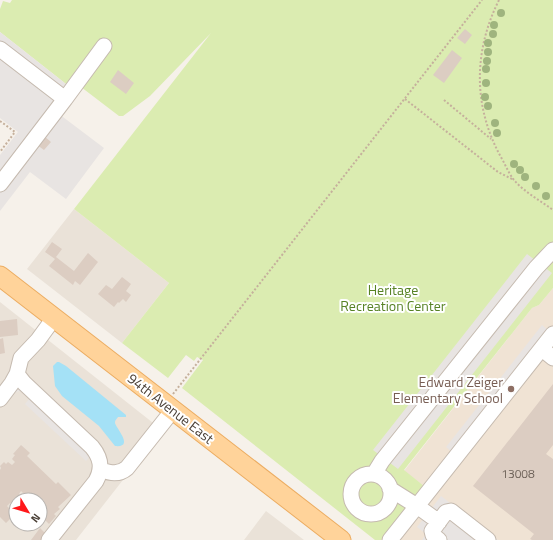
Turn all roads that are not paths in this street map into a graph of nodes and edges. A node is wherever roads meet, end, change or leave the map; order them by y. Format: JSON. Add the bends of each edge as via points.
{"nodes":[{"id":1,"x":104,"y":46,"type":"dead end"},
{"id":2,"x":0,"y":49,"type":"edge"},
{"id":3,"x":65,"y":99,"type":"junction"},
{"id":4,"x":0,"y":184,"type":"edge"},
{"id":5,"x":553,"y":250,"type":"edge"},
{"id":6,"x":0,"y":276,"type":"edge"},
{"id":7,"x":54,"y":318,"type":"junction"},
{"id":8,"x":553,"y":334,"type":"edge"},
{"id":9,"x":547,"y":353,"type":"edge"},
{"id":10,"x":17,"y":374,"type":"junction"},
{"id":11,"x":0,"y":399,"type":"edge"},
{"id":12,"x":169,"y":407,"type":"junction"},
{"id":13,"x":101,"y":470,"type":"junction"},
{"id":14,"x":374,"y":474,"type":"junction"},
{"id":15,"x":390,"y":489,"type":"junction"},
{"id":16,"x":417,"y":506,"type":"junction"},
{"id":17,"x":439,"y":522,"type":"junction"},
{"id":18,"x":49,"y":540,"type":"edge"},
{"id":19,"x":341,"y":540,"type":"edge"},
{"id":20,"x":390,"y":540,"type":"edge"},
{"id":21,"x":439,"y":540,"type":"edge"},
{"id":22,"x":488,"y":540,"type":"edge"}],
"edges":[{"from":1,"to":3,"type":"lane"},
{"from":2,"to":3,"type":"lane"},
{"from":3,"to":4,"type":"lane"},
{"from":5,"to":14,"type":"lane","via":[[536,268]]},
{"from":6,"to":7,"type":"main road","name":"94th Avenue East"},
{"from":7,"to":10,"type":"lane","via":[[22,358]]},
{"from":7,"to":12,"type":"main road","name":"94th Avenue East"},
{"from":8,"to":9,"type":"lane"},
{"from":9,"to":16,"type":"lane"},
{"from":10,"to":11,"type":"lane"},
{"from":10,"to":13,"type":"lane","via":[[97,453]]},
{"from":12,"to":13,"type":"lane","via":[[127,468],[113,473]]},
{"from":12,"to":19,"type":"main road","name":"94th Avenue East"},
{"from":13,"to":18,"type":"lane","via":[[96,481]]},
{"from":14,"to":15,"type":"lane","via":[[384,479]]},
{"from":14,"to":15,"type":"lane","via":[[363,476],[351,488],[351,500],[357,509],[367,514],[384,510],[390,500]]},
{"from":15,"to":16,"type":"lane"},
{"from":16,"to":17,"type":"lane"},
{"from":16,"to":20,"type":"lane"},
{"from":17,"to":21,"type":"lane","via":[[432,531]]},
{"from":17,"to":22,"type":"lane","via":[[446,512],[451,511]]}]}
